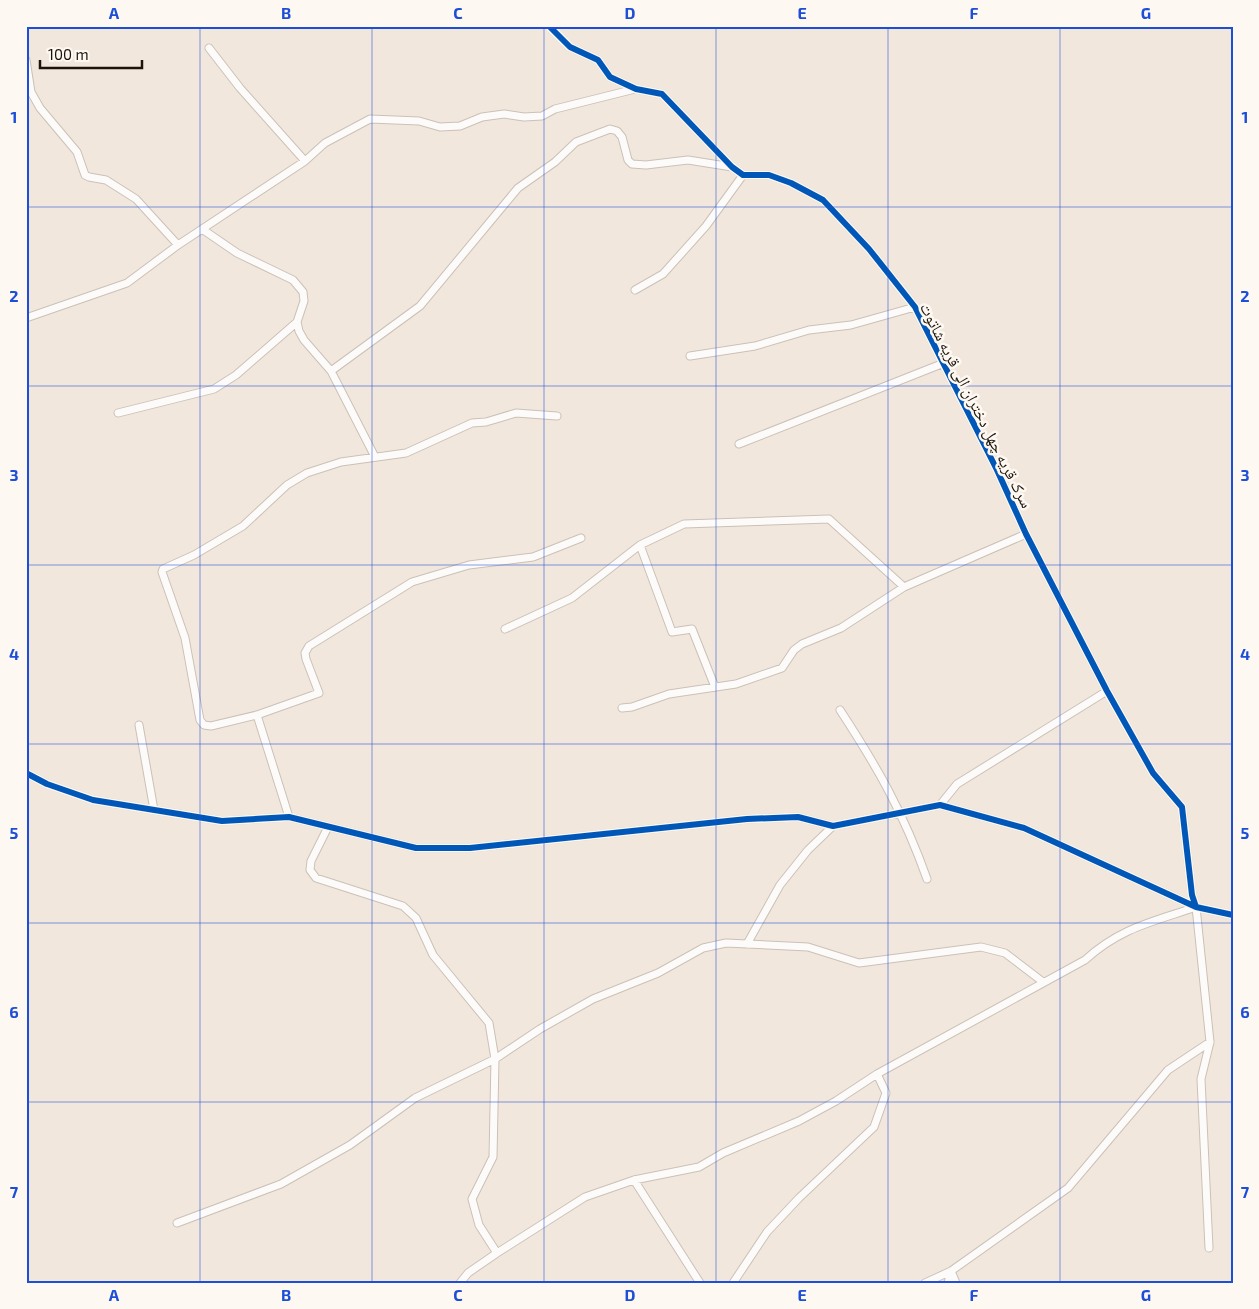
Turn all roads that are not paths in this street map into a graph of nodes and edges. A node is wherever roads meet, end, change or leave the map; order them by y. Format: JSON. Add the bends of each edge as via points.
{"nodes":[{"id":1,"x":549,"y":26,"type":"edge"},
{"id":2,"x":209,"y":48,"type":"dead end"},
{"id":3,"x":26,"y":60,"type":"edge"},
{"id":4,"x":636,"y":89,"type":"junction"},
{"id":5,"x":305,"y":161,"type":"junction"},
{"id":6,"x":732,"y":167,"type":"junction"},
{"id":7,"x":743,"y":175,"type":"junction"},
{"id":8,"x":202,"y":229,"type":"junction"},
{"id":9,"x":178,"y":245,"type":"junction"},
{"id":10,"x":636,"y":290,"type":"dead end"},
{"id":11,"x":915,"y":307,"type":"junction"},
{"id":12,"x":26,"y":318,"type":"edge"},
{"id":13,"x":297,"y":322,"type":"junction"},
{"id":14,"x":690,"y":356,"type":"dead end"},
{"id":15,"x":944,"y":363,"type":"junction"},
{"id":16,"x":331,"y":371,"type":"junction"},
{"id":17,"x":118,"y":413,"type":"dead end"},
{"id":18,"x":557,"y":416,"type":"dead end"},
{"id":19,"x":739,"y":444,"type":"dead end"},
{"id":20,"x":375,"y":457,"type":"junction"},
{"id":21,"x":1026,"y":534,"type":"junction"},
{"id":22,"x":580,"y":538,"type":"dead end"},
{"id":23,"x":640,"y":545,"type":"junction"},
{"id":24,"x":904,"y":586,"type":"junction"},
{"id":25,"x":505,"y":628,"type":"dead end"},
{"id":26,"x":715,"y":687,"type":"junction"},
{"id":27,"x":1107,"y":691,"type":"junction"},
{"id":28,"x":622,"y":708,"type":"dead end"},
{"id":29,"x":840,"y":710,"type":"dead end"},
{"id":30,"x":257,"y":715,"type":"junction"},
{"id":31,"x":139,"y":725,"type":"dead end"},
{"id":32,"x":26,"y":773,"type":"edge"},
{"id":33,"x":940,"y":806,"type":"junction"},
{"id":34,"x":154,"y":810,"type":"junction"},
{"id":35,"x":902,"y":813,"type":"junction"},
{"id":36,"x":289,"y":817,"type":"junction"},
{"id":37,"x":833,"y":826,"type":"junction"},
{"id":38,"x":328,"y":827,"type":"junction"},
{"id":39,"x":927,"y":879,"type":"dead end"},
{"id":40,"x":1196,"y":907,"type":"junction"},
{"id":41,"x":1233,"y":915,"type":"edge"},
{"id":42,"x":747,"y":944,"type":"junction"},
{"id":43,"x":1044,"y":982,"type":"junction"},
{"id":44,"x":1210,"y":1042,"type":"junction"},
{"id":45,"x":495,"y":1059,"type":"junction"},
{"id":46,"x":878,"y":1074,"type":"junction"},
{"id":47,"x":634,"y":1180,"type":"junction"},
{"id":48,"x":176,"y":1223,"type":"dead end"},
{"id":49,"x":1209,"y":1248,"type":"dead end"},
{"id":50,"x":497,"y":1253,"type":"junction"},
{"id":51,"x":951,"y":1271,"type":"junction"},
{"id":52,"x":460,"y":1283,"type":"edge"},
{"id":53,"x":700,"y":1283,"type":"edge"},
{"id":54,"x":732,"y":1283,"type":"edge"},
{"id":55,"x":925,"y":1283,"type":"edge"},
{"id":56,"x":948,"y":1283,"type":"edge"},
{"id":57,"x":956,"y":1283,"type":"edge"}],
"edges":[{"from":1,"to":4,"type":"street","via":[[570,47],[598,60],[610,78]]},
{"from":2,"to":5,"type":"street"},
{"from":3,"to":9,"type":"street","via":[[31,92],[40,108],[77,152],[85,175],[106,180],[136,199]]},
{"from":4,"to":5,"type":"street","via":[[555,109],[542,116],[504,114],[460,126],[440,127],[419,121],[370,119],[325,143]]},
{"from":4,"to":6,"type":"street","via":[[662,94]]},
{"from":5,"to":8,"type":"street"},
{"from":6,"to":7,"type":"street"},
{"from":6,"to":16,"type":"street","via":[[688,160],[632,164],[622,137],[610,129],[576,142],[555,162],[518,188],[420,306]]},
{"from":7,"to":10,"type":"street","via":[[706,226],[662,274]]},
{"from":7,"to":11,"type":"street","name":"سرک قریه چهل دختران الی قریه شاتوت","via":[[769,175],[823,200],[869,249]]},
{"from":8,"to":9,"type":"street"},
{"from":8,"to":13,"type":"street","via":[[237,252],[293,280],[303,292],[304,301]]},
{"from":9,"to":12,"type":"street","via":[[127,283]]},
{"from":11,"to":14,"type":"street","via":[[851,325],[809,330],[755,346]]},
{"from":11,"to":15,"type":"street","name":"سرک قریه چهل دختران الی قریه شاتوت"},
{"from":13,"to":16,"type":"street","via":[[304,340]]},
{"from":13,"to":17,"type":"street","via":[[236,375],[214,389]]},
{"from":15,"to":19,"type":"street"},
{"from":15,"to":21,"type":"street","name":"سرک قریه چهل دختران الی قریه شاتوت"},
{"from":16,"to":20,"type":"street"},
{"from":18,"to":20,"type":"street","via":[[516,414],[472,423],[406,453]]},
{"from":20,"to":30,"type":"street","via":[[342,462],[307,473],[286,485],[243,526],[194,555],[163,568],[185,638],[200,720],[211,726]]},
{"from":21,"to":24,"type":"street"},
{"from":21,"to":27,"type":"street","name":"سرک قریه چهل دختران الی قریه شاتوت"},
{"from":22,"to":30,"type":"street","via":[[533,557],[469,565],[412,582],[309,646],[306,659],[320,693]]},
{"from":23,"to":24,"type":"street","via":[[684,524],[828,518]]},
{"from":23,"to":25,"type":"street","via":[[572,598]]},
{"from":23,"to":26,"type":"street","via":[[672,630],[674,633],[694,631]]},
{"from":24,"to":26,"type":"street","via":[[841,628],[802,644],[782,668],[736,684]]},
{"from":26,"to":28,"type":"street","via":[[669,694]]},
{"from":27,"to":33,"type":"street","via":[[957,784]]},
{"from":27,"to":40,"type":"street","name":"سرک قریه چهل دختران الی قریه شاتوت","via":[[1153,773],[1182,807]]},
{"from":29,"to":35,"type":"street","via":[[878,768]]},
{"from":30,"to":36,"type":"street"},
{"from":31,"to":34,"type":"street"},
{"from":32,"to":34,"type":"street","via":[[93,800]]},
{"from":33,"to":35,"type":"street"},
{"from":33,"to":40,"type":"street","via":[[1024,828]]},
{"from":34,"to":36,"type":"street","via":[[222,821]]},
{"from":35,"to":37,"type":"street"},
{"from":35,"to":39,"type":"street"},
{"from":36,"to":38,"type":"street"},
{"from":37,"to":38,"type":"street","via":[[798,817],[747,819],[480,847],[416,848]]},
{"from":37,"to":42,"type":"street","via":[[808,850],[780,885]]},
{"from":38,"to":45,"type":"street","via":[[311,861],[310,870],[316,878],[403,906],[416,918],[432,955],[489,1023]]},
{"from":40,"to":41,"type":"street"},
{"from":40,"to":43,"type":"street","via":[[1120,934],[1085,960]]},
{"from":40,"to":44,"type":"street","name":"سرک قریه چهل دختران الی قریه شاتوت"},
{"from":42,"to":43,"type":"street","via":[[808,947],[859,963],[981,947],[1005,953]]},
{"from":42,"to":45,"type":"street","via":[[726,943],[703,948],[658,973],[593,999]]},
{"from":43,"to":46,"type":"street"},
{"from":44,"to":49,"type":"street","name":"سرک قریه چهل دختران الی قریه شاتوت","via":[[1201,1079]]},
{"from":44,"to":51,"type":"street","via":[[1168,1070],[1068,1188]]},
{"from":45,"to":48,"type":"street","via":[[415,1098],[350,1145],[281,1184]]},
{"from":45,"to":50,"type":"street","via":[[493,1157],[472,1199],[479,1225]]},
{"from":46,"to":47,"type":"street","via":[[814,1113],[723,1152],[699,1167]]},
{"from":46,"to":54,"type":"street","via":[[886,1093],[874,1128],[767,1232]]},
{"from":47,"to":50,"type":"street","via":[[585,1197]]},
{"from":47,"to":53,"type":"street"},
{"from":50,"to":52,"type":"street","via":[[468,1273]]},
{"from":51,"to":55,"type":"street"},
{"from":51,"to":56,"type":"street"},
{"from":51,"to":57,"type":"street"}]}
